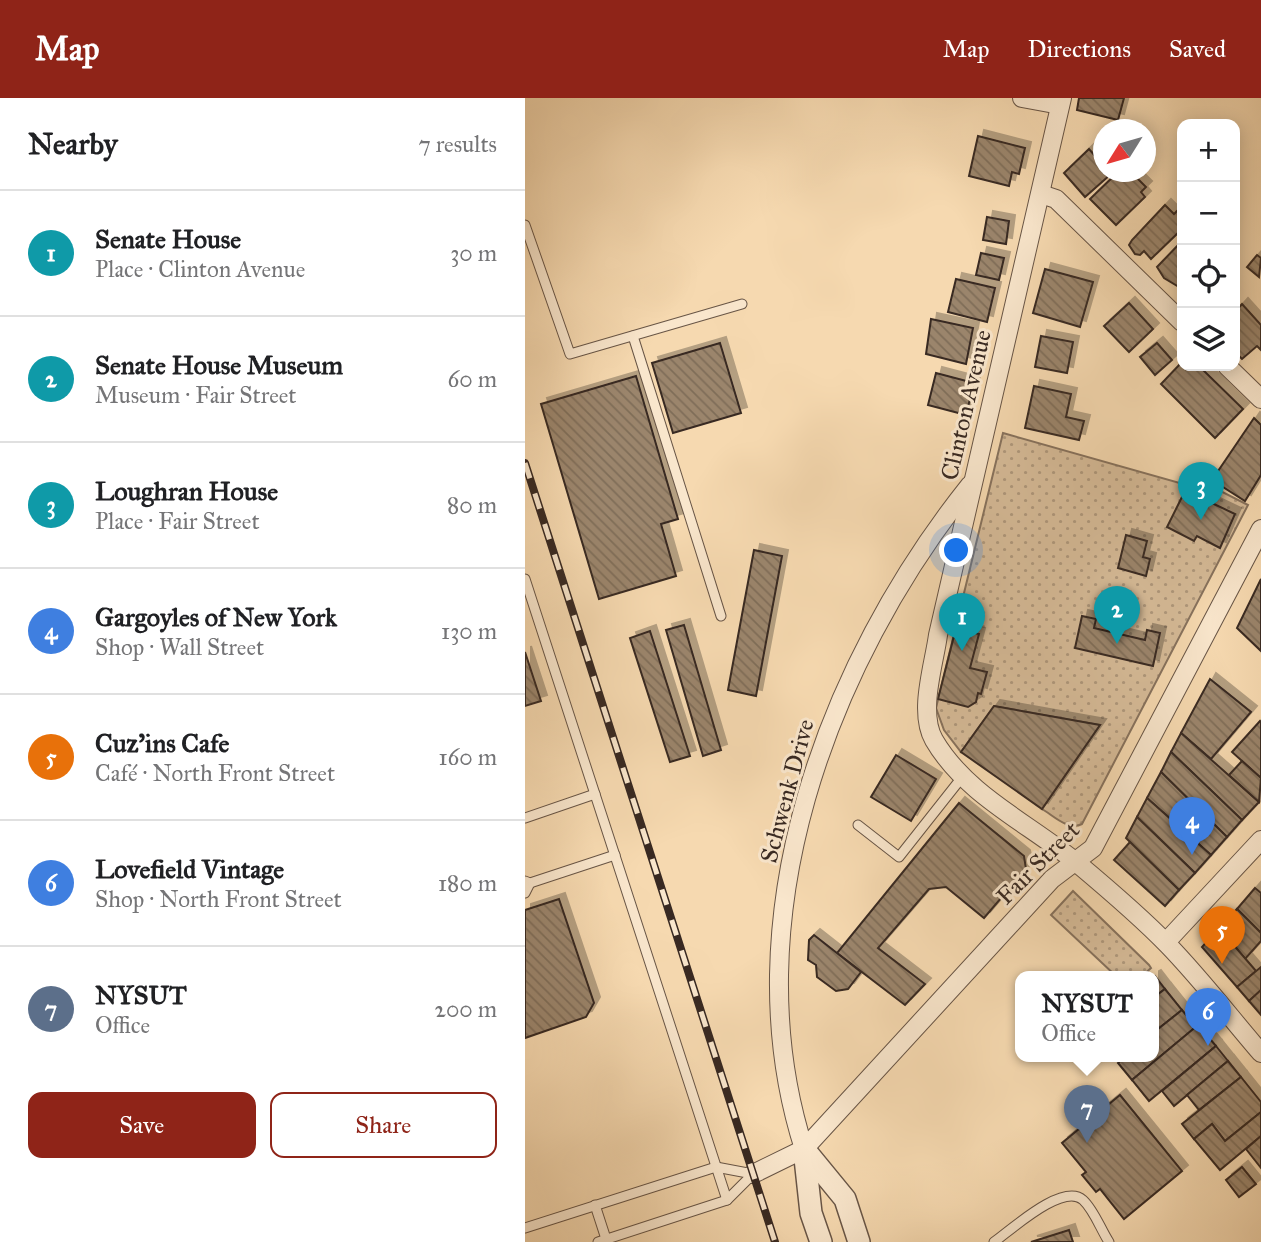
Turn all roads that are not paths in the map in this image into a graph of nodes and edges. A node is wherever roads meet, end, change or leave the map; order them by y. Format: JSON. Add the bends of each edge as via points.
{"nodes":[{"id":1,"x":1022,"y":98,"type":"edge"},
{"id":2,"x":1061,"y":101,"type":"edge"},
{"id":3,"x":1041,"y":194,"type":"junction"},
{"id":4,"x":525,"y":225,"type":"edge"},
{"id":5,"x":742,"y":304,"type":"dead end"},
{"id":6,"x":1177,"y":317,"type":"edge"},
{"id":7,"x":633,"y":336,"type":"junction"},
{"id":8,"x":1232,"y":371,"type":"edge"},
{"id":9,"x":1261,"y":399,"type":"edge"},
{"id":10,"x":972,"y":482,"type":"junction"},
{"id":11,"x":1261,"y":529,"type":"edge"},
{"id":12,"x":525,"y":579,"type":"edge"},
{"id":13,"x":721,"y":616,"type":"dead end"},
{"id":14,"x":963,"y":776,"type":"junction"},
{"id":15,"x":595,"y":794,"type":"junction"},
{"id":16,"x":525,"y":818,"type":"edge"},
{"id":17,"x":858,"y":825,"type":"dead end"},
{"id":18,"x":1261,"y":840,"type":"edge"},
{"id":19,"x":615,"y":856,"type":"junction"},
{"id":20,"x":1075,"y":862,"type":"junction"},
{"id":21,"x":527,"y":882,"type":"edge"},
{"id":22,"x":525,"y":893,"type":"edge"},
{"id":23,"x":1166,"y":942,"type":"junction"},
{"id":24,"x":1261,"y":1054,"type":"edge"},
{"id":25,"x":804,"y":1149,"type":"junction"},
{"id":26,"x":716,"y":1167,"type":"junction"},
{"id":27,"x":753,"y":1174,"type":"junction"},
{"id":28,"x":727,"y":1200,"type":"junction"},
{"id":29,"x":595,"y":1205,"type":"junction"},
{"id":30,"x":525,"y":1228,"type":"edge"},
{"id":31,"x":604,"y":1241,"type":"edge"},
{"id":32,"x":821,"y":1242,"type":"edge"},
{"id":33,"x":859,"y":1242,"type":"edge"},
{"id":34,"x":994,"y":1242,"type":"edge"},
{"id":35,"x":1109,"y":1242,"type":"edge"}],
"edges":[{"from":1,"to":2,"type":"street"},
{"from":2,"to":3,"type":"street","name":"Clinton Avenue"},
{"from":3,"to":6,"type":"street","via":[[1056,199]]},
{"from":3,"to":10,"type":"street","name":"Clinton Avenue"},
{"from":4,"to":7,"type":"lane","via":[[570,354]]},
{"from":5,"to":7,"type":"lane"},
{"from":7,"to":13,"type":"lane"},
{"from":8,"to":9,"type":"street"},
{"from":10,"to":14,"type":"street","name":"Clinton Avenue","via":[[938,635],[928,706],[933,739]]},
{"from":10,"to":25,"type":"street","name":"Schwenk Drive","via":[[890,599],[845,686],[815,766],[800,825],[785,912],[781,1026],[784,1074]]},
{"from":11,"to":20,"type":"street","name":"Fair Street","via":[[1107,825],[1093,848]]},
{"from":12,"to":15,"type":"lane"},
{"from":14,"to":17,"type":"lane","via":[[899,858]]},
{"from":14,"to":20,"type":"street"},
{"from":15,"to":16,"type":"lane"},
{"from":15,"to":19,"type":"lane"},
{"from":18,"to":23,"type":"street"},
{"from":19,"to":21,"type":"lane"},
{"from":19,"to":26,"type":"lane"},
{"from":20,"to":23,"type":"street"},
{"from":20,"to":25,"type":"street","name":"Fair Street","via":[[1043,889]]},
{"from":21,"to":22,"type":"lane"},
{"from":23,"to":24,"type":"street"},
{"from":25,"to":27,"type":"street"},
{"from":25,"to":32,"type":"street","name":"Schwenk Drive","via":[[811,1213]]},
{"from":25,"to":33,"type":"street","name":"Schwenk Drive","via":[[845,1199]]},
{"from":26,"to":27,"type":"lane"},
{"from":26,"to":28,"type":"lane"},
{"from":26,"to":29,"type":"lane"},
{"from":27,"to":28,"type":"lane"},
{"from":28,"to":31,"type":"lane"},
{"from":29,"to":30,"type":"lane"},
{"from":29,"to":31,"type":"lane"},
{"from":34,"to":35,"type":"lane","via":[[1052,1200],[1072,1195],[1082,1200]]}]}
